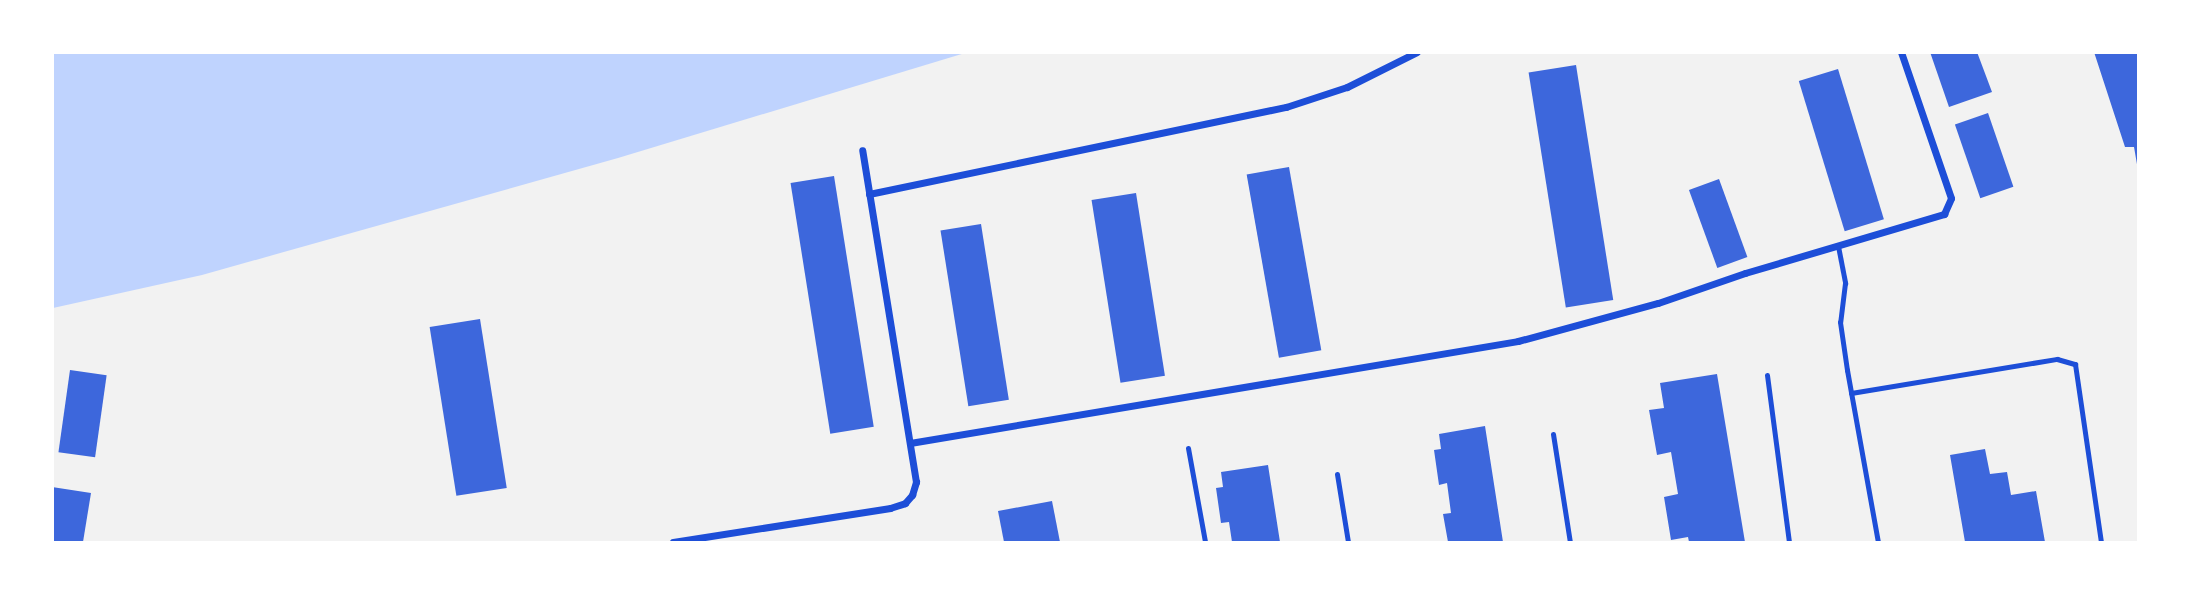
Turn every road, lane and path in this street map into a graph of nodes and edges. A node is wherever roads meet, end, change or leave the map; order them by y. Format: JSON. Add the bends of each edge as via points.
{"nodes":[{"id":1,"x":1418,"y":52,"type":"edge"},
{"id":2,"x":1901,"y":52,"type":"edge"},
{"id":3,"x":862,"y":149,"type":"dead end"},
{"id":4,"x":869,"y":194,"type":"junction"},
{"id":5,"x":1838,"y":246,"type":"junction"},
{"id":6,"x":1767,"y":375,"type":"dead end"},
{"id":7,"x":1851,"y":393,"type":"junction"},
{"id":8,"x":1553,"y":434,"type":"dead end"},
{"id":9,"x":910,"y":443,"type":"junction"},
{"id":10,"x":1188,"y":448,"type":"dead end"},
{"id":11,"x":1337,"y":474,"type":"dead end"},
{"id":12,"x":673,"y":542,"type":"edge"},
{"id":13,"x":1205,"y":542,"type":"edge"},
{"id":14,"x":1348,"y":542,"type":"edge"},
{"id":15,"x":1570,"y":542,"type":"edge"},
{"id":16,"x":1789,"y":542,"type":"edge"},
{"id":17,"x":1878,"y":542,"type":"edge"},
{"id":18,"x":2101,"y":542,"type":"edge"}],
"edges":[{"from":1,"to":4,"type":"street","via":[[1348,87],[1286,107]]},
{"from":2,"to":5,"type":"street","via":[[1951,198],[1944,214]]},
{"from":3,"to":4,"type":"street"},
{"from":4,"to":9,"type":"street"},
{"from":5,"to":7,"type":"lane","via":[[1845,283],[1840,322]]},
{"from":5,"to":9,"type":"street","via":[[1518,341]]},
{"from":6,"to":16,"type":"lane"},
{"from":7,"to":17,"type":"lane"},
{"from":7,"to":18,"type":"lane","via":[[2057,359],[2075,364]]},
{"from":8,"to":15,"type":"lane"},
{"from":9,"to":12,"type":"street","via":[[916,482],[905,503]]},
{"from":10,"to":13,"type":"lane"},
{"from":11,"to":14,"type":"lane"}]}
